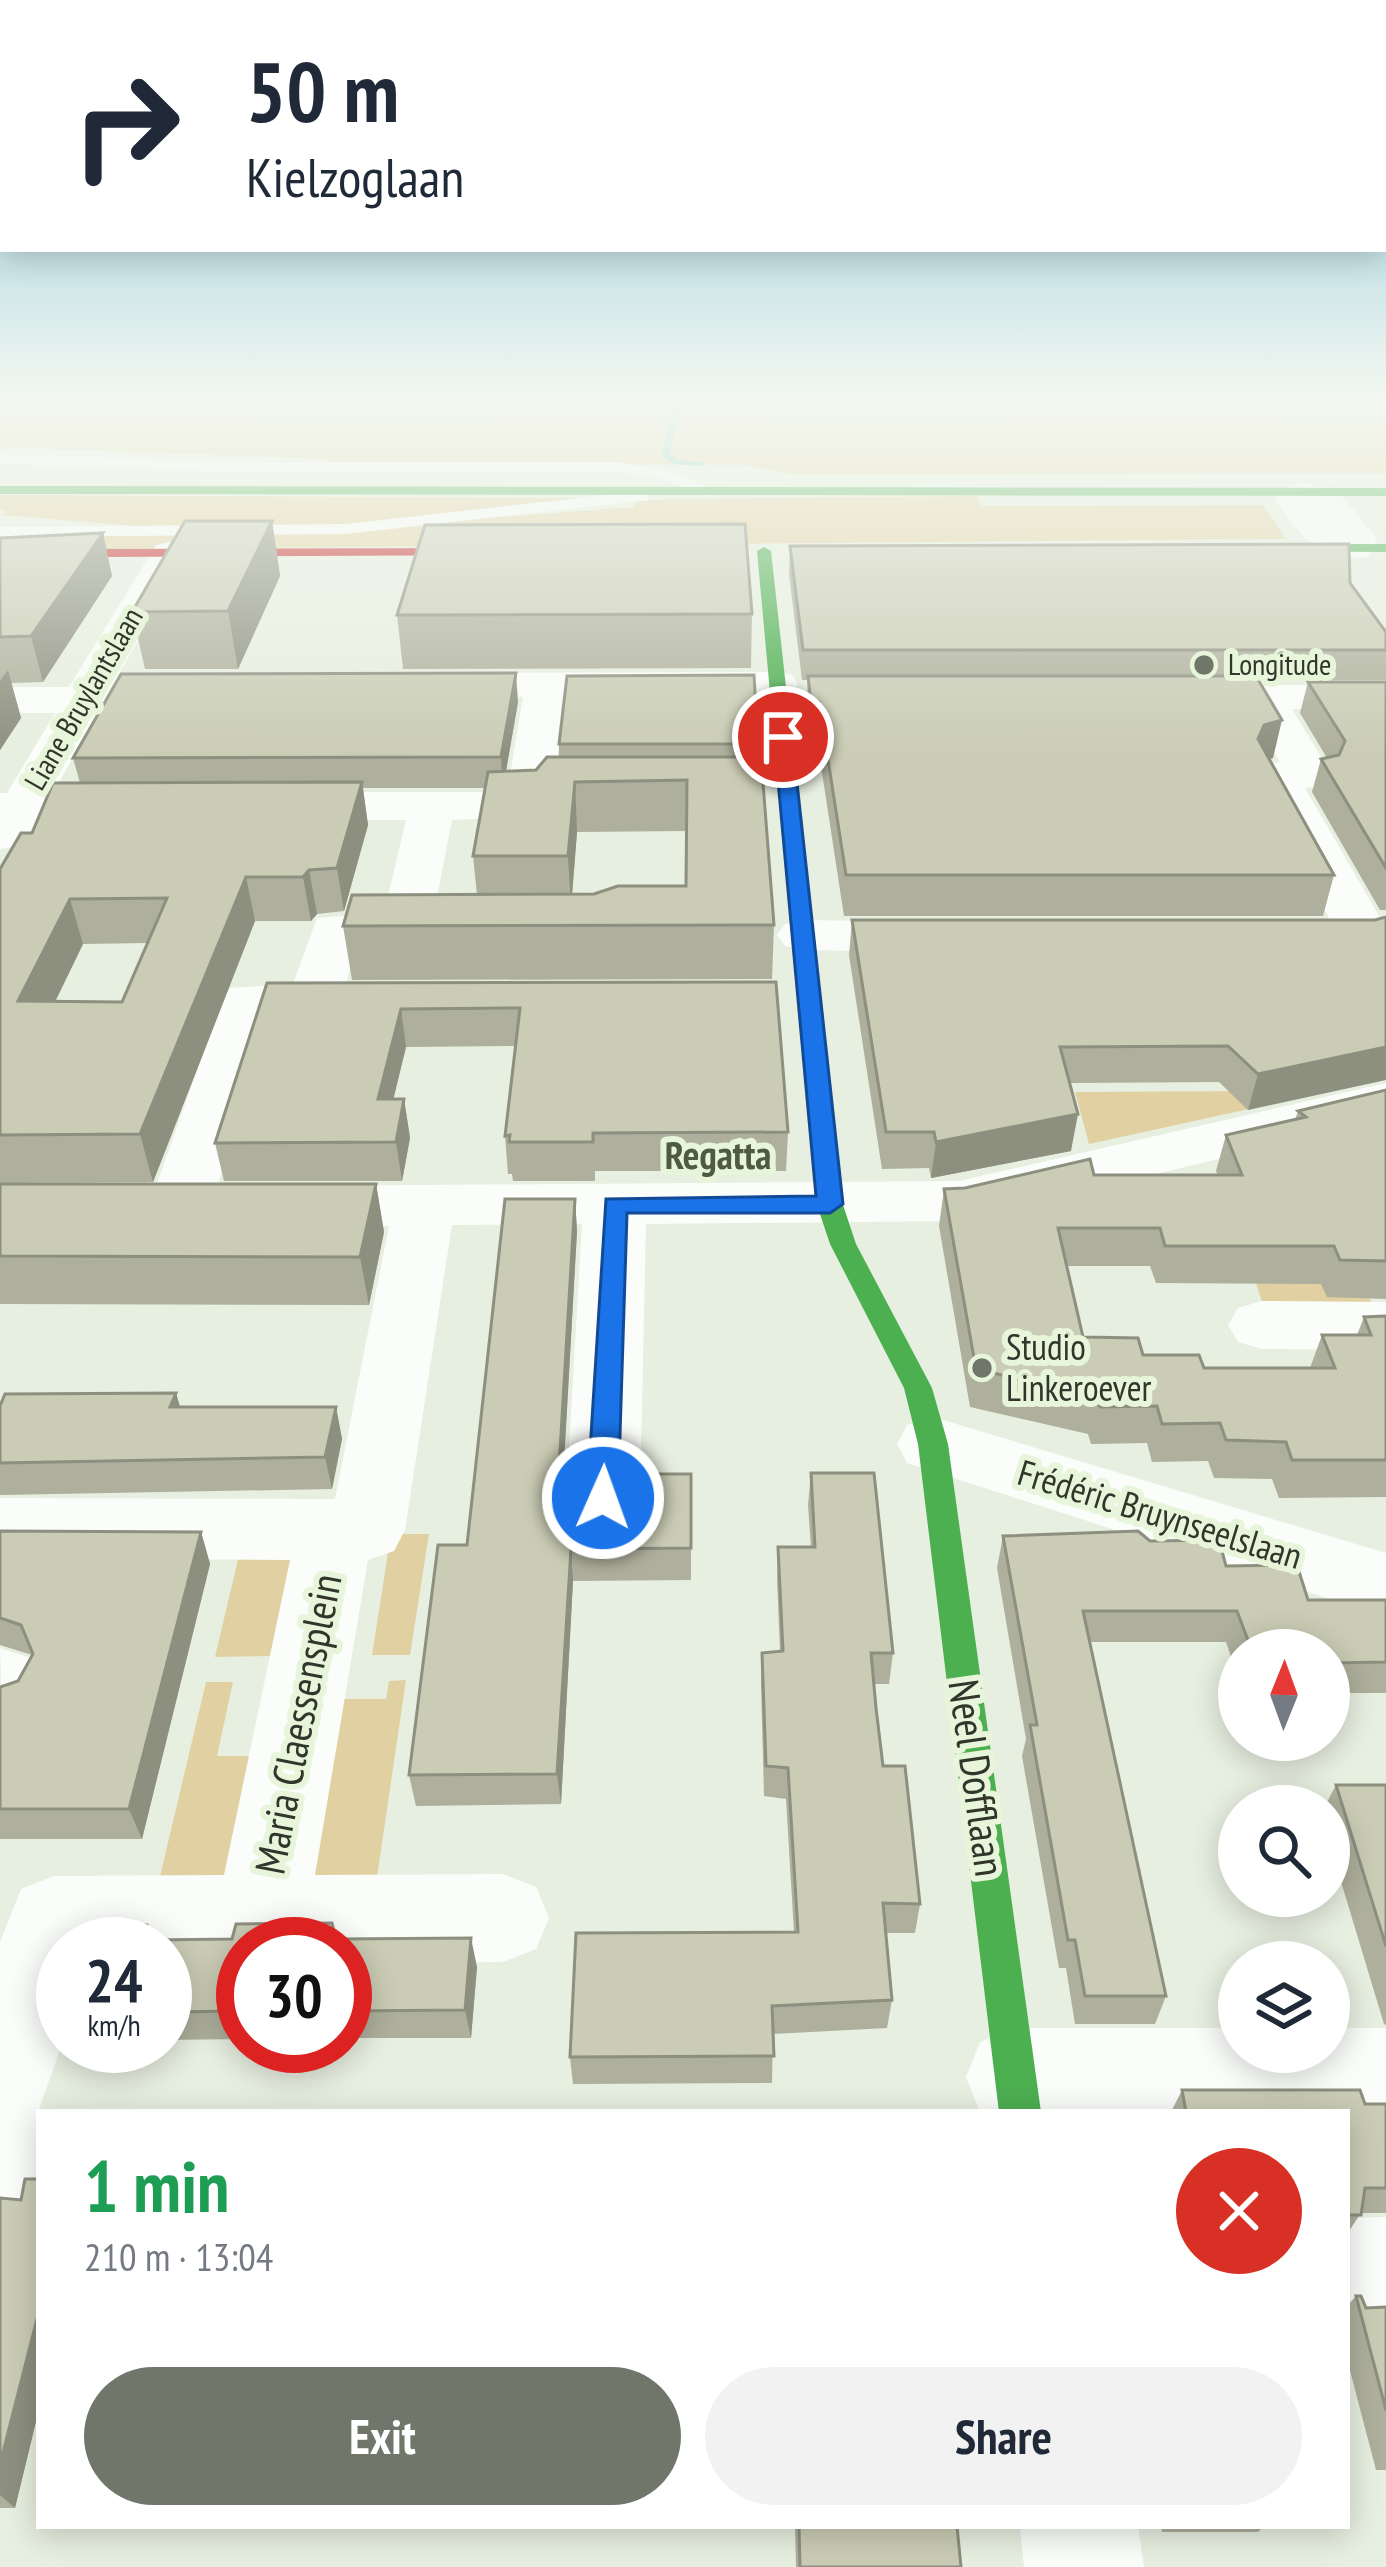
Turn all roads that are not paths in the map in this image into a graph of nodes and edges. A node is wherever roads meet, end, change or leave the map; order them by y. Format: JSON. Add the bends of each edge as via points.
{"nodes":[{"id":1,"x":454,"y":518,"type":"edge"},
{"id":2,"x":1305,"y":518,"type":"edge"},
{"id":3,"x":0,"y":532,"type":"edge"},
{"id":4,"x":1219,"y":548,"type":"edge"},
{"id":5,"x":1371,"y":548,"type":"edge"},
{"id":6,"x":764,"y":551,"type":"dead end"},
{"id":7,"x":526,"y":552,"type":"edge"},
{"id":8,"x":169,"y":553,"type":"junction"},
{"id":9,"x":0,"y":557,"type":"edge"},
{"id":10,"x":1386,"y":585,"type":"edge"},
{"id":11,"x":393,"y":685,"type":"edge"},
{"id":12,"x":545,"y":685,"type":"junction"},
{"id":13,"x":253,"y":686,"type":"edge"},
{"id":14,"x":778,"y":691,"type":"junction"},
{"id":15,"x":85,"y":693,"type":"junction"},
{"id":16,"x":1138,"y":697,"type":"edge"},
{"id":17,"x":1264,"y":697,"type":"junction"},
{"id":18,"x":1386,"y":697,"type":"edge"},
{"id":19,"x":825,"y":698,"type":"edge"},
{"id":20,"x":0,"y":700,"type":"edge"},
{"id":21,"x":735,"y":789,"type":"edge"},
{"id":22,"x":788,"y":789,"type":"junction"},
{"id":23,"x":432,"y":806,"type":"junction"},
{"id":24,"x":7,"y":820,"type":"edge"},
{"id":25,"x":406,"y":928,"type":"junction"},
{"id":26,"x":480,"y":928,"type":"edge"},
{"id":27,"x":803,"y":935,"type":"junction"},
{"id":28,"x":1363,"y":936,"type":"edge"},
{"id":29,"x":982,"y":937,"type":"edge"},
{"id":30,"x":748,"y":998,"type":"edge"},
{"id":31,"x":809,"y":999,"type":"junction"},
{"id":32,"x":315,"y":1000,"type":"junction"},
{"id":33,"x":407,"y":1000,"type":"edge"},
{"id":34,"x":1386,"y":1101,"type":"edge"},
{"id":35,"x":830,"y":1204,"type":"junction"},
{"id":36,"x":615,"y":1205,"type":"junction"},
{"id":37,"x":113,"y":1206,"type":"edge"},
{"id":38,"x":180,"y":1206,"type":"junction"},
{"id":39,"x":424,"y":1206,"type":"junction"},
{"id":40,"x":1262,"y":1325,"type":"dead end"},
{"id":41,"x":1386,"y":1326,"type":"edge"},
{"id":42,"x":933,"y":1444,"type":"junction"},
{"id":43,"x":603,"y":1498,"type":"edge"},
{"id":44,"x":359,"y":1516,"type":"junction"},
{"id":45,"x":0,"y":1528,"type":"edge"},
{"id":46,"x":1386,"y":1585,"type":"edge"},
{"id":47,"x":261,"y":1917,"type":"edge"},
{"id":48,"x":503,"y":1918,"type":"dead end"},
{"id":49,"x":216,"y":1919,"type":"edge"},
{"id":50,"x":372,"y":1919,"type":"edge"},
{"id":51,"x":1386,"y":2077,"type":"edge"},
{"id":52,"x":0,"y":2086,"type":"edge"},
{"id":53,"x":1017,"y":2095,"type":"edge"},
{"id":54,"x":0,"y":2169,"type":"edge"},
{"id":55,"x":36,"y":2169,"type":"edge"},
{"id":56,"x":1386,"y":2271,"type":"edge"},
{"id":57,"x":1350,"y":2272,"type":"edge"},
{"id":58,"x":1078,"y":2529,"type":"edge"},
{"id":59,"x":1084,"y":2567,"type":"edge"}],
"edges":[{"from":1,"to":3,"type":"lane","via":[[328,530]]},
{"from":2,"to":5,"type":"street","via":[[1320,538]]},
{"from":4,"to":5,"type":"main road"},
{"from":5,"to":10,"type":"street"},
{"from":6,"to":14,"type":"main road","name":"Neel Dofflaan"},
{"from":7,"to":8,"type":"main road"},
{"from":8,"to":9,"type":"main road"},
{"from":8,"to":15,"type":"street","name":"Liane Bruylantslaan"},
{"from":11,"to":12,"type":"street"},
{"from":12,"to":14,"type":"street"},
{"from":12,"to":23,"type":"street","via":[[540,795]]},
{"from":13,"to":15,"type":"street"},
{"from":14,"to":19,"type":"street"},
{"from":14,"to":22,"type":"main road","name":"Neel Dofflaan"},
{"from":15,"to":20,"type":"street"},
{"from":15,"to":24,"type":"street","name":"Liane Bruylantslaan"},
{"from":16,"to":17,"type":"street"},
{"from":17,"to":18,"type":"street"},
{"from":17,"to":28,"type":"street","via":[[1310,775],[1275,775]]},
{"from":21,"to":22,"type":"street"},
{"from":22,"to":27,"type":"main road","name":"Neel Dofflaan"},
{"from":23,"to":24,"type":"street","via":[[200,807]]},
{"from":23,"to":25,"type":"street"},
{"from":25,"to":26,"type":"street"},
{"from":25,"to":32,"type":"street","via":[[335,929]]},
{"from":27,"to":29,"type":"street"},
{"from":27,"to":31,"type":"main road","name":"Neel Dofflaan"},
{"from":30,"to":31,"type":"street"},
{"from":31,"to":35,"type":"main road","name":"Neel Dofflaan"},
{"from":32,"to":33,"type":"street"},
{"from":32,"to":38,"type":"street","via":[[249,1000]]},
{"from":34,"to":35,"type":"street","via":[[959,1201]]},
{"from":35,"to":36,"type":"street"},
{"from":35,"to":42,"type":"main road","name":"Neel Dofflaan","via":[[919,1388]]},
{"from":36,"to":39,"type":"street"},
{"from":36,"to":43,"type":"street"},
{"from":37,"to":38,"type":"street"},
{"from":38,"to":39,"type":"street"},
{"from":39,"to":44,"type":"street","name":"Maria Claessensplein"},
{"from":40,"to":41,"type":"street"},
{"from":42,"to":46,"type":"street","name":"Frédéric Bruynseelslaan"},
{"from":42,"to":53,"type":"main road","name":"Neel Dofflaan"},
{"from":44,"to":45,"type":"street"},
{"from":44,"to":47,"type":"street","name":"Maria Claessensplein"},
{"from":48,"to":50,"type":"street","name":"Maria Claessensplein"},
{"from":49,"to":52,"type":"street","name":"Maria Claessensplein","via":[[54,1920]]},
{"from":51,"to":53,"type":"street","via":[[1160,2077]]},
{"from":54,"to":55,"type":"street"},
{"from":56,"to":57,"type":"street"},
{"from":58,"to":59,"type":"street"}]}
